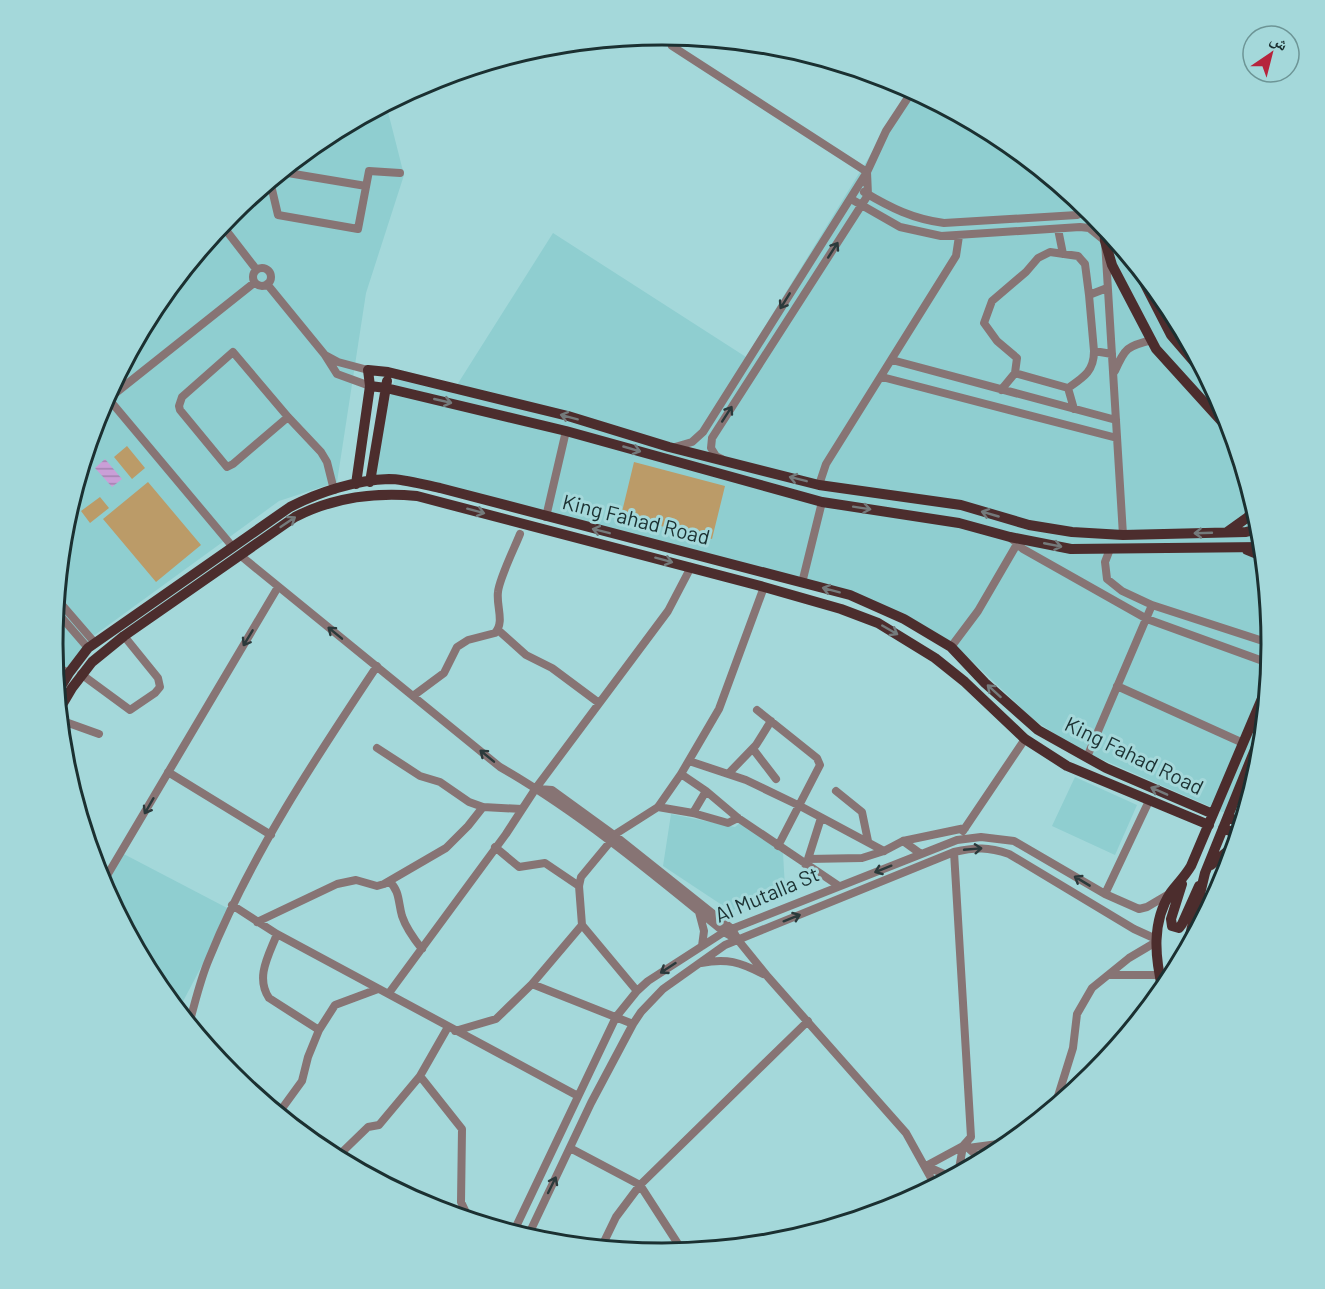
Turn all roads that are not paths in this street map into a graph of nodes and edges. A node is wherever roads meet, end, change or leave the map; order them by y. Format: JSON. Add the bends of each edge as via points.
{"nodes":[{"id":1,"x":672,"y":46,"type":"dead end"},
{"id":2,"x":908,"y":98,"type":"edge"},
{"id":3,"x":867,"y":172,"type":"junction"},
{"id":4,"x":400,"y":173,"type":"dead end"},
{"id":5,"x":292,"y":174,"type":"edge"},
{"id":6,"x":366,"y":186,"type":"junction"},
{"id":7,"x":857,"y":188,"type":"junction"},
{"id":8,"x":272,"y":190,"type":"edge"},
{"id":9,"x":868,"y":195,"type":"junction"},
{"id":10,"x":850,"y":199,"type":"junction"},
{"id":11,"x":862,"y":206,"type":"junction"},
{"id":12,"x":1079,"y":214,"type":"edge"},
{"id":13,"x":1058,"y":229,"type":"junction"},
{"id":14,"x":228,"y":233,"type":"edge"},
{"id":15,"x":959,"y":236,"type":"junction"},
{"id":16,"x":1105,"y":241,"type":"junction"},
{"id":17,"x":1063,"y":254,"type":"junction"},
{"id":18,"x":256,"y":269,"type":"junction"},
{"id":19,"x":254,"y":283,"type":"junction"},
{"id":20,"x":267,"y":284,"type":"junction"},
{"id":21,"x":1107,"y":288,"type":"junction"},
{"id":22,"x":1089,"y":296,"type":"junction"},
{"id":23,"x":1153,"y":301,"type":"edge"},
{"id":24,"x":1152,"y":340,"type":"junction"},
{"id":25,"x":1094,"y":351,"type":"junction"},
{"id":26,"x":1186,"y":352,"type":"edge"},
{"id":27,"x":1112,"y":354,"type":"junction"},
{"id":28,"x":325,"y":355,"type":"junction"},
{"id":29,"x":892,"y":360,"type":"junction"},
{"id":30,"x":368,"y":370,"type":"junction"},
{"id":31,"x":388,"y":372,"type":"junction"},
{"id":32,"x":1015,"y":373,"type":"junction"},
{"id":33,"x":1113,"y":374,"type":"junction"},
{"id":34,"x":882,"y":377,"type":"junction"},
{"id":35,"x":370,"y":386,"type":"junction"},
{"id":36,"x":121,"y":388,"type":"edge"},
{"id":37,"x":386,"y":388,"type":"junction"},
{"id":38,"x":1068,"y":388,"type":"junction"},
{"id":39,"x":1001,"y":390,"type":"junction"},
{"id":40,"x":112,"y":407,"type":"edge"},
{"id":41,"x":1074,"y":410,"type":"junction"},
{"id":42,"x":1216,"y":415,"type":"edge"},
{"id":43,"x":288,"y":417,"type":"junction"},
{"id":44,"x":1116,"y":420,"type":"junction"},
{"id":45,"x":566,"y":430,"type":"junction"},
{"id":46,"x":1117,"y":438,"type":"junction"},
{"id":47,"x":669,"y":447,"type":"junction"},
{"id":48,"x":725,"y":461,"type":"junction"},
{"id":49,"x":370,"y":482,"type":"junction"},
{"id":50,"x":356,"y":484,"type":"junction"},
{"id":51,"x":819,"y":485,"type":"junction"},
{"id":52,"x":334,"y":490,"type":"junction"},
{"id":53,"x":822,"y":502,"type":"junction"},
{"id":54,"x":546,"y":517,"type":"junction"},
{"id":55,"x":1248,"y":517,"type":"edge"},
{"id":56,"x":1251,"y":531,"type":"edge"},
{"id":57,"x":1227,"y":532,"type":"junction"},
{"id":58,"x":520,"y":534,"type":"dead end"},
{"id":59,"x":1123,"y":535,"type":"junction"},
{"id":60,"x":640,"y":540,"type":"junction"},
{"id":61,"x":1014,"y":540,"type":"junction"},
{"id":62,"x":232,"y":546,"type":"junction"},
{"id":63,"x":1238,"y":547,"type":"junction"},
{"id":64,"x":1254,"y":547,"type":"edge"},
{"id":65,"x":1110,"y":549,"type":"junction"},
{"id":66,"x":637,"y":553,"type":"junction"},
{"id":67,"x":1255,"y":553,"type":"edge"},
{"id":68,"x":241,"y":556,"type":"junction"},
{"id":69,"x":691,"y":567,"type":"junction"},
{"id":70,"x":802,"y":583,"type":"junction"},
{"id":71,"x":278,"y":587,"type":"junction"},
{"id":72,"x":764,"y":587,"type":"junction"},
{"id":73,"x":1152,"y":605,"type":"junction"},
{"id":74,"x":64,"y":609,"type":"edge"},
{"id":75,"x":64,"y":619,"type":"edge"},
{"id":76,"x":1147,"y":619,"type":"junction"},
{"id":77,"x":498,"y":630,"type":"junction"},
{"id":78,"x":124,"y":636,"type":"junction"},
{"id":79,"x":1262,"y":641,"type":"edge"},
{"id":80,"x":91,"y":646,"type":"junction"},
{"id":81,"x":951,"y":647,"type":"junction"},
{"id":82,"x":1262,"y":661,"type":"edge"},
{"id":83,"x":377,"y":666,"type":"junction"},
{"id":84,"x":64,"y":670,"type":"edge"},
{"id":85,"x":69,"y":673,"type":"junction"},
{"id":86,"x":81,"y":674,"type":"junction"},
{"id":87,"x":64,"y":681,"type":"edge"},
{"id":88,"x":1117,"y":686,"type":"junction"},
{"id":89,"x":413,"y":696,"type":"junction"},
{"id":90,"x":66,"y":699,"type":"edge"},
{"id":91,"x":599,"y":703,"type":"junction"},
{"id":92,"x":1259,"y":705,"type":"edge"},
{"id":93,"x":757,"y":710,"type":"dead end"},
{"id":94,"x":771,"y":721,"type":"junction"},
{"id":95,"x":68,"y":723,"type":"edge"},
{"id":96,"x":99,"y":734,"type":"dead end"},
{"id":97,"x":1025,"y":739,"type":"junction"},
{"id":98,"x":1243,"y":742,"type":"junction"},
{"id":99,"x":377,"y":748,"type":"dead end"},
{"id":100,"x":753,"y":749,"type":"junction"},
{"id":101,"x":1087,"y":757,"type":"junction"},
{"id":102,"x":689,"y":761,"type":"junction"},
{"id":103,"x":168,"y":772,"type":"junction"},
{"id":104,"x":729,"y":773,"type":"junction"},
{"id":105,"x":681,"y":774,"type":"junction"},
{"id":106,"x":1247,"y":774,"type":"edge"},
{"id":107,"x":777,"y":779,"type":"dead end"},
{"id":108,"x":536,"y":788,"type":"junction"},
{"id":109,"x":706,"y":791,"type":"junction"},
{"id":110,"x":836,"y":791,"type":"dead end"},
{"id":111,"x":1149,"y":801,"type":"junction"},
{"id":112,"x":800,"y":806,"type":"junction"},
{"id":113,"x":483,"y":807,"type":"junction"},
{"id":114,"x":658,"y":807,"type":"junction"},
{"id":115,"x":522,"y":809,"type":"junction"},
{"id":116,"x":1188,"y":810,"type":"junction"},
{"id":117,"x":693,"y":813,"type":"junction"},
{"id":118,"x":1228,"y":816,"type":"junction"},
{"id":119,"x":738,"y":818,"type":"junction"},
{"id":120,"x":821,"y":818,"type":"junction"},
{"id":121,"x":1211,"y":819,"type":"junction"},
{"id":122,"x":1234,"y":825,"type":"edge"},
{"id":123,"x":965,"y":828,"type":"junction"},
{"id":124,"x":1223,"y":828,"type":"junction"},
{"id":125,"x":1232,"y":830,"type":"edge"},
{"id":126,"x":271,"y":835,"type":"junction"},
{"id":127,"x":612,"y":839,"type":"junction"},
{"id":128,"x":957,"y":840,"type":"junction"},
{"id":129,"x":868,"y":841,"type":"junction"},
{"id":130,"x":903,"y":841,"type":"junction"},
{"id":131,"x":778,"y":846,"type":"junction"},
{"id":132,"x":495,"y":847,"type":"junction"},
{"id":133,"x":884,"y":851,"type":"junction"},
{"id":134,"x":1225,"y":851,"type":"edge"},
{"id":135,"x":954,"y":852,"type":"junction"},
{"id":136,"x":921,"y":854,"type":"junction"},
{"id":137,"x":806,"y":861,"type":"junction"},
{"id":138,"x":109,"y":873,"type":"edge"},
{"id":139,"x":1204,"y":875,"type":"junction"},
{"id":140,"x":1185,"y":877,"type":"junction"},
{"id":141,"x":389,"y":881,"type":"junction"},
{"id":142,"x":579,"y":886,"type":"junction"},
{"id":143,"x":839,"y":886,"type":"junction"},
{"id":144,"x":1171,"y":892,"type":"junction"},
{"id":145,"x":1105,"y":894,"type":"junction"},
{"id":146,"x":232,"y":905,"type":"junction"},
{"id":147,"x":699,"y":912,"type":"junction"},
{"id":148,"x":1196,"y":917,"type":"edge"},
{"id":149,"x":257,"y":922,"type":"junction"},
{"id":150,"x":582,"y":925,"type":"junction"},
{"id":151,"x":728,"y":931,"type":"junction"},
{"id":152,"x":277,"y":934,"type":"junction"},
{"id":153,"x":738,"y":940,"type":"junction"},
{"id":154,"x":1156,"y":940,"type":"junction"},
{"id":155,"x":702,"y":947,"type":"junction"},
{"id":156,"x":422,"y":949,"type":"junction"},
{"id":157,"x":695,"y":964,"type":"junction"},
{"id":158,"x":1109,"y":975,"type":"junction"},
{"id":159,"x":1159,"y":975,"type":"junction"},
{"id":160,"x":768,"y":976,"type":"junction"},
{"id":161,"x":1160,"y":979,"type":"edge"},
{"id":162,"x":532,"y":984,"type":"junction"},
{"id":163,"x":378,"y":989,"type":"junction"},
{"id":164,"x":637,"y":991,"type":"junction"},
{"id":165,"x":389,"y":993,"type":"junction"},
{"id":166,"x":192,"y":1015,"type":"edge"},
{"id":167,"x":616,"y":1017,"type":"junction"},
{"id":168,"x":808,"y":1021,"type":"junction"},
{"id":169,"x":633,"y":1024,"type":"junction"},
{"id":170,"x":451,"y":1029,"type":"junction"},
{"id":171,"x":318,"y":1030,"type":"junction"},
{"id":172,"x":420,"y":1076,"type":"junction"},
{"id":173,"x":1059,"y":1095,"type":"edge"},
{"id":174,"x":578,"y":1096,"type":"junction"},
{"id":175,"x":283,"y":1108,"type":"edge"},
{"id":176,"x":994,"y":1144,"type":"edge"},
{"id":177,"x":965,"y":1147,"type":"junction"},
{"id":178,"x":570,"y":1148,"type":"junction"},
{"id":179,"x":343,"y":1151,"type":"edge"},
{"id":180,"x":976,"y":1155,"type":"edge"},
{"id":181,"x":961,"y":1165,"type":"edge"},
{"id":182,"x":926,"y":1166,"type":"junction"},
{"id":183,"x":943,"y":1174,"type":"edge"},
{"id":184,"x":932,"y":1180,"type":"edge"},
{"id":185,"x":640,"y":1185,"type":"junction"},
{"id":186,"x":465,"y":1210,"type":"edge"},
{"id":187,"x":516,"y":1226,"type":"edge"},
{"id":188,"x":530,"y":1229,"type":"edge"},
{"id":189,"x":604,"y":1241,"type":"edge"},
{"id":190,"x":678,"y":1244,"type":"edge"}],
"edges":[{"from":1,"to":3,"type":"street"},
{"from":2,"to":3,"type":"street","via":[[886,131]]},
{"from":3,"to":7,"type":"street"},
{"from":3,"to":9,"type":"street"},
{"from":4,"to":6,"type":"street","via":[[369,171]]},
{"from":5,"to":6,"type":"street"},
{"from":6,"to":8,"type":"street","via":[[358,229],[278,215]]},
{"from":7,"to":9,"type":"street"},
{"from":7,"to":10,"type":"street"},
{"from":9,"to":11,"type":"street"},
{"from":9,"to":12,"type":"street","via":[[905,215],[944,223]]},
{"from":10,"to":11,"type":"street"},
{"from":10,"to":47,"type":"street","one_way":true,"via":[[703,432],[692,442]]},
{"from":11,"to":15,"type":"street","via":[[900,227]]},
{"from":48,"to":11,"type":"street","one_way":true,"via":[[713,452],[712,438]]},
{"from":13,"to":15,"type":"street"},
{"from":13,"to":16,"type":"street","via":[[1089,228]]},
{"from":13,"to":17,"type":"street"},
{"from":14,"to":18,"type":"street"},
{"from":15,"to":29,"type":"street","via":[[956,256]]},
{"from":16,"to":21,"type":"street"},
{"from":16,"to":24,"type":"main road","via":[[1112,265]]},
{"from":17,"to":22,"type":"street","via":[[1078,256],[1085,264]]},
{"from":17,"to":32,"type":"street","via":[[1050,252],[1038,258],[992,301],[987,313],[984,323],[989,331],[1017,358]]},
{"from":18,"to":19,"type":"street"},
{"from":18,"to":20,"type":"street","via":[[269,271]]},
{"from":19,"to":20,"type":"street"},
{"from":19,"to":36,"type":"street"},
{"from":20,"to":28,"type":"street"},
{"from":21,"to":22,"type":"street"},
{"from":21,"to":27,"type":"street"},
{"from":22,"to":25,"type":"street"},
{"from":23,"to":26,"type":"main road","via":[[1171,335]]},
{"from":24,"to":33,"type":"street","via":[[1124,350]]},
{"from":24,"to":42,"type":"main road"},
{"from":25,"to":27,"type":"street"},
{"from":25,"to":38,"type":"street","via":[[1090,371]]},
{"from":27,"to":33,"type":"street"},
{"from":28,"to":30,"type":"street"},
{"from":28,"to":35,"type":"street","via":[[337,374]]},
{"from":29,"to":34,"type":"street"},
{"from":29,"to":39,"type":"street"},
{"from":30,"to":31,"type":"main road"},
{"from":30,"to":35,"type":"main road"},
{"from":31,"to":37,"type":"main road"},
{"from":47,"to":31,"type":"main road","one_way":true,"via":[[568,416]]},
{"from":32,"to":38,"type":"street"},
{"from":32,"to":39,"type":"street"},
{"from":33,"to":44,"type":"street"},
{"from":34,"to":46,"type":"street"},
{"from":34,"to":51,"type":"street","via":[[826,464]]},
{"from":35,"to":37,"type":"main road"},
{"from":35,"to":50,"type":"main road"},
{"from":37,"to":45,"type":"main road","one_way":true},
{"from":37,"to":49,"type":"main road"},
{"from":38,"to":41,"type":"street"},
{"from":39,"to":41,"type":"street"},
{"from":40,"to":62,"type":"street"},
{"from":41,"to":44,"type":"street"},
{"from":43,"to":43,"type":"street","via":[[233,352],[182,397],[179,406],[227,467]]},
{"from":43,"to":52,"type":"street","via":[[321,452]]},
{"from":44,"to":46,"type":"street"},
{"from":45,"to":53,"type":"main road","one_way":true},
{"from":45,"to":54,"type":"street"},
{"from":46,"to":59,"type":"street"},
{"from":47,"to":48,"type":"main road"},
{"from":51,"to":48,"type":"main road","one_way":true},
{"from":49,"to":50,"type":"main road","name":"King Fahad Road"},
{"from":49,"to":54,"type":"main road","name":"King Fahad Road","via":[[390,479],[440,488]]},
{"from":50,"to":52,"type":"main road","name":"King Fahad Road"},
{"from":59,"to":51,"type":"main road","one_way":true,"via":[[1029,525],[961,505]]},
{"from":52,"to":62,"type":"main road","name":"King Fahad Road","via":[[290,507]]},
{"from":53,"to":61,"type":"main road","one_way":true,"via":[[959,524]]},
{"from":53,"to":70,"type":"street"},
{"from":60,"to":54,"type":"main road","name":"King Fahad Road","one_way":true},
{"from":55,"to":57,"type":"main road"},
{"from":56,"to":57,"type":"main road"},
{"from":57,"to":59,"type":"main road","one_way":true},
{"from":58,"to":77,"type":"street","via":[[498,592]]},
{"from":60,"to":66,"type":"main road"},
{"from":60,"to":70,"type":"main road","name":"King Fahad Road"},
{"from":61,"to":65,"type":"main road","one_way":true,"via":[[1071,549]]},
{"from":61,"to":76,"type":"street","via":[[1023,549]]},
{"from":61,"to":81,"type":"street","via":[[978,611]]},
{"from":62,"to":80,"type":"main road","name":"King Fahad Road"},
{"from":63,"to":64,"type":"main road"},
{"from":63,"to":65,"type":"main road"},
{"from":63,"to":67,"type":"main road"},
{"from":65,"to":73,"type":"street","via":[[1105,562],[1107,579]]},
{"from":68,"to":66,"type":"main road","name":"King Fahad Road","one_way":true,"via":[[315,506],[388,493],[417,496]]},
{"from":66,"to":69,"type":"main road","name":"King Fahad Road","one_way":true},
{"from":68,"to":71,"type":"street"},
{"from":68,"to":78,"type":"main road","name":"King Fahad Road"},
{"from":69,"to":72,"type":"main road","name":"King Fahad Road"},
{"from":69,"to":91,"type":"street","via":[[668,611]]},
{"from":81,"to":70,"type":"main road","name":"King Fahad Road","one_way":true,"via":[[904,619],[850,595]]},
{"from":83,"to":71,"type":"street","one_way":true},
{"from":71,"to":103,"type":"street","one_way":true},
{"from":72,"to":97,"type":"main road","name":"King Fahad Road","one_way":true,"via":[[878,623],[943,664]]},
{"from":72,"to":102,"type":"street","via":[[719,709]]},
{"from":73,"to":76,"type":"street"},
{"from":73,"to":79,"type":"street"},
{"from":74,"to":80,"type":"street"},
{"from":75,"to":80,"type":"street"},
{"from":76,"to":82,"type":"street"},
{"from":76,"to":88,"type":"street"},
{"from":77,"to":89,"type":"street","via":[[457,647],[444,673]]},
{"from":77,"to":91,"type":"street","via":[[526,655],[552,668]]},
{"from":78,"to":86,"type":"main road","name":"King Fahad Road"},
{"from":78,"to":86,"type":"street","via":[[158,678],[160,687],[155,693],[130,710]]},
{"from":80,"to":85,"type":"main road","name":"King Fahad Road"},
{"from":101,"to":81,"type":"main road","name":"King Fahad Road","one_way":true,"via":[[1038,730]]},
{"from":83,"to":89,"type":"street"},
{"from":83,"to":126,"type":"street"},
{"from":84,"to":85,"type":"street"},
{"from":85,"to":87,"type":"main road","name":"King Fahad Road"},
{"from":86,"to":90,"type":"main road","name":"King Fahad Road"},
{"from":88,"to":98,"type":"street"},
{"from":88,"to":101,"type":"street"},
{"from":108,"to":89,"type":"street","one_way":true,"via":[[500,767]]},
{"from":91,"to":108,"type":"street"},
{"from":92,"to":98,"type":"main road"},
{"from":93,"to":94,"type":"street"},
{"from":94,"to":100,"type":"street"},
{"from":94,"to":112,"type":"street","via":[[819,761]]},
{"from":95,"to":96,"type":"street"},
{"from":97,"to":111,"type":"main road","name":"King Fahad Road","via":[[1067,766]]},
{"from":97,"to":123,"type":"street"},
{"from":98,"to":121,"type":"main road"},
{"from":99,"to":113,"type":"street","via":[[420,776],[440,782]]},
{"from":100,"to":104,"type":"street"},
{"from":100,"to":107,"type":"street"},
{"from":116,"to":101,"type":"main road","name":"King Fahad Road","one_way":true},
{"from":102,"to":104,"type":"street"},
{"from":102,"to":105,"type":"street"},
{"from":103,"to":126,"type":"street"},
{"from":103,"to":138,"type":"street","one_way":true},
{"from":104,"to":112,"type":"street"},
{"from":105,"to":109,"type":"street"},
{"from":105,"to":114,"type":"street"},
{"from":106,"to":118,"type":"main road"},
{"from":108,"to":115,"type":"street"},
{"from":108,"to":127,"type":"street"},
{"from":109,"to":117,"type":"street"},
{"from":109,"to":119,"type":"street"},
{"from":110,"to":129,"type":"street","via":[[862,812]]},
{"from":111,"to":116,"type":"main road","name":"King Fahad Road"},
{"from":111,"to":145,"type":"street"},
{"from":112,"to":120,"type":"street"},
{"from":112,"to":131,"type":"street"},
{"from":113,"to":115,"type":"street"},
{"from":113,"to":141,"type":"street","via":[[446,848]]},
{"from":114,"to":117,"type":"street"},
{"from":114,"to":127,"type":"street"},
{"from":115,"to":132,"type":"street"},
{"from":116,"to":121,"type":"main road","name":"King Fahad Road"},
{"from":117,"to":119,"type":"street","via":[[728,823]]},
{"from":118,"to":122,"type":"main road"},
{"from":118,"to":124,"type":"main road"},
{"from":119,"to":131,"type":"street"},
{"from":120,"to":129,"type":"street"},
{"from":120,"to":137,"type":"street"},
{"from":121,"to":140,"type":"main road"},
{"from":123,"to":128,"type":"street"},
{"from":123,"to":130,"type":"street"},
{"from":124,"to":125,"type":"main road"},
{"from":124,"to":139,"type":"main road"},
{"from":126,"to":146,"type":"street"},
{"from":127,"to":142,"type":"street","via":[[581,877]]},
{"from":127,"to":147,"type":"street"},
{"from":127,"to":151,"type":"street"},
{"from":128,"to":136,"type":"street","name":"Al Mutalla St"},
{"from":145,"to":128,"type":"street","name":"Al Mutalla St","one_way":true,"via":[[1014,841],[981,837]]},
{"from":129,"to":133,"type":"street"},
{"from":130,"to":133,"type":"street"},
{"from":130,"to":136,"type":"street"},
{"from":131,"to":137,"type":"street"},
{"from":132,"to":142,"type":"street","via":[[519,867],[545,863]]},
{"from":132,"to":156,"type":"street"},
{"from":133,"to":137,"type":"street","via":[[862,858]]},
{"from":134,"to":139,"type":"main road"},
{"from":153,"to":135,"type":"street","name":"Al Mutalla St","one_way":true},
{"from":135,"to":154,"type":"street","name":"Al Mutalla St","one_way":true,"via":[[991,848],[1009,854]]},
{"from":135,"to":177,"type":"street","via":[[971,1137]]},
{"from":136,"to":143,"type":"street","name":"Al Mutalla St","one_way":true},
{"from":137,"to":143,"type":"street"},
{"from":139,"to":140,"type":"main road","via":[[1182,924],[1176,928],[1171,919]]},
{"from":139,"to":148,"type":"main road"},
{"from":140,"to":144,"type":"main road","name":"Al Mutalla St"},
{"from":141,"to":149,"type":"street","via":[[377,886],[356,880],[338,884]]},
{"from":141,"to":156,"type":"street","via":[[396,887],[411,935]]},
{"from":142,"to":150,"type":"street"},
{"from":143,"to":151,"type":"street","name":"Al Mutalla St"},
{"from":144,"to":145,"type":"street","name":"Al Mutalla St","via":[[1139,909]]},
{"from":144,"to":154,"type":"main road","name":"Al Mutalla St","via":[[1162,910]]},
{"from":146,"to":149,"type":"street"},
{"from":146,"to":166,"type":"street","via":[[208,961]]},
{"from":147,"to":151,"type":"street"},
{"from":147,"to":155,"type":"street","via":[[705,938]]},
{"from":149,"to":152,"type":"street"},
{"from":150,"to":162,"type":"street"},
{"from":150,"to":164,"type":"street"},
{"from":151,"to":153,"type":"street"},
{"from":151,"to":155,"type":"street","name":"Al Mutalla St"},
{"from":152,"to":163,"type":"street"},
{"from":152,"to":171,"type":"street","via":[[263,969],[265,992]]},
{"from":153,"to":157,"type":"street","name":"Al Mutalla St"},
{"from":153,"to":160,"type":"street"},
{"from":154,"to":158,"type":"street"},
{"from":154,"to":159,"type":"main road","name":"Al Mutalla St"},
{"from":155,"to":164,"type":"street","name":"Al Mutalla St","one_way":true},
{"from":156,"to":165,"type":"street"},
{"from":157,"to":160,"type":"street","via":[[736,962]]},
{"from":157,"to":169,"type":"street","name":"Al Mutalla St","via":[[663,989]]},
{"from":158,"to":159,"type":"street"},
{"from":158,"to":173,"type":"street","via":[[1092,988],[1077,1014],[1073,1048]]},
{"from":159,"to":161,"type":"main road","name":"Al Mutalla St"},
{"from":160,"to":168,"type":"street"},
{"from":162,"to":167,"type":"street"},
{"from":162,"to":170,"type":"street","via":[[496,1019]]},
{"from":163,"to":165,"type":"street"},
{"from":163,"to":171,"type":"street","via":[[335,1005]]},
{"from":164,"to":167,"type":"street","name":"Al Mutalla St"},
{"from":165,"to":170,"type":"street"},
{"from":167,"to":169,"type":"street"},
{"from":167,"to":174,"type":"street","name":"Al Mutalla St"},
{"from":168,"to":182,"type":"street","via":[[906,1133]]},
{"from":168,"to":185,"type":"street"},
{"from":169,"to":178,"type":"street","name":"Al Mutalla St"},
{"from":170,"to":172,"type":"street"},
{"from":170,"to":174,"type":"street"},
{"from":171,"to":175,"type":"street","via":[[302,1081]]},
{"from":172,"to":179,"type":"street","via":[[379,1125],[368,1127]]},
{"from":172,"to":186,"type":"street","via":[[462,1129],[462,1202]]},
{"from":174,"to":187,"type":"street","name":"Al Mutalla St"},
{"from":176,"to":177,"type":"street"},
{"from":177,"to":180,"type":"street"},
{"from":177,"to":181,"type":"street"},
{"from":177,"to":182,"type":"street"},
{"from":178,"to":185,"type":"street"},
{"from":188,"to":178,"type":"street","name":"Al Mutalla St","one_way":true},
{"from":182,"to":183,"type":"street"},
{"from":182,"to":184,"type":"street"},
{"from":185,"to":189,"type":"street","via":[[616,1217]]},
{"from":185,"to":190,"type":"street"}]}
